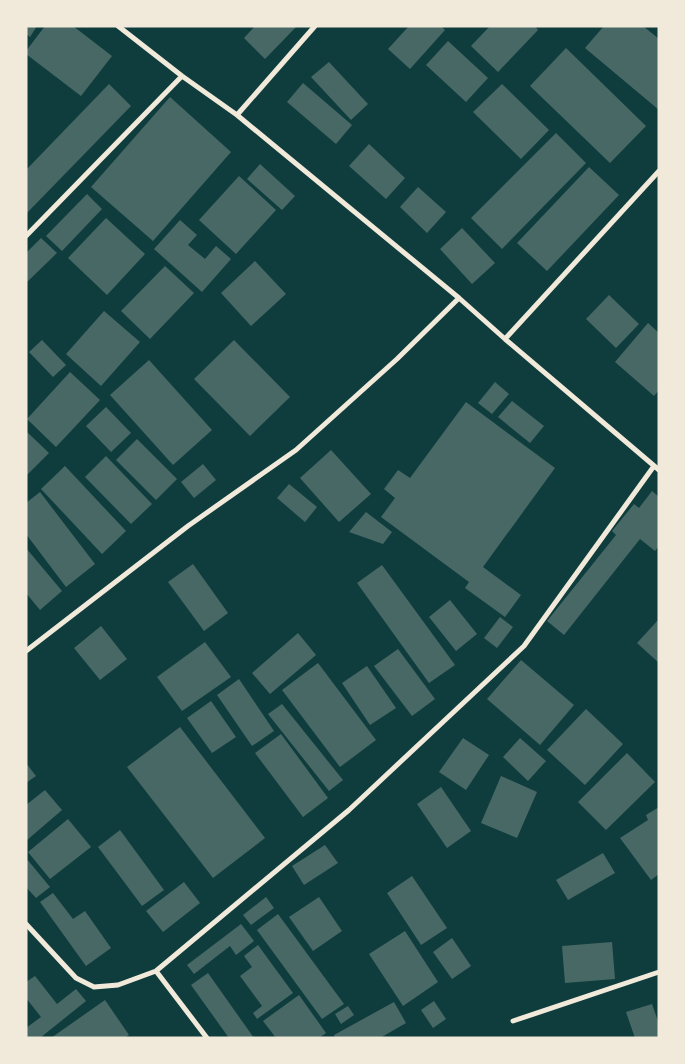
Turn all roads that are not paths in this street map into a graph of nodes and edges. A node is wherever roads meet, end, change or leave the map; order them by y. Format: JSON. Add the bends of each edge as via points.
{"nodes":[{"id":1,"x":118,"y":26,"type":"edge"},
{"id":2,"x":314,"y":26,"type":"edge"},
{"id":3,"x":182,"y":76,"type":"junction"},
{"id":4,"x":237,"y":115,"type":"junction"},
{"id":5,"x":659,"y":171,"type":"edge"},
{"id":6,"x":26,"y":236,"type":"edge"},
{"id":7,"x":459,"y":298,"type":"junction"},
{"id":8,"x":505,"y":339,"type":"junction"},
{"id":9,"x":654,"y":466,"type":"junction"},
{"id":10,"x":659,"y":470,"type":"edge"},
{"id":11,"x":26,"y":651,"type":"edge"},
{"id":12,"x":26,"y":924,"type":"edge"},
{"id":13,"x":156,"y":971,"type":"junction"},
{"id":14,"x":659,"y":972,"type":"edge"},
{"id":15,"x":513,"y":1021,"type":"dead end"},
{"id":16,"x":207,"y":1038,"type":"edge"}],
"edges":[{"from":1,"to":3,"type":"street"},
{"from":2,"to":4,"type":"street"},
{"from":3,"to":4,"type":"street"},
{"from":3,"to":6,"type":"street"},
{"from":4,"to":7,"type":"street"},
{"from":5,"to":8,"type":"street"},
{"from":7,"to":8,"type":"street"},
{"from":7,"to":11,"type":"street","via":[[296,450],[188,526]]},
{"from":8,"to":9,"type":"street"},
{"from":9,"to":10,"type":"street"},
{"from":9,"to":13,"type":"street","via":[[524,646],[349,810]]},
{"from":12,"to":13,"type":"street","via":[[76,978],[94,987],[118,985]]},
{"from":13,"to":16,"type":"street"},
{"from":14,"to":15,"type":"street"}]}
